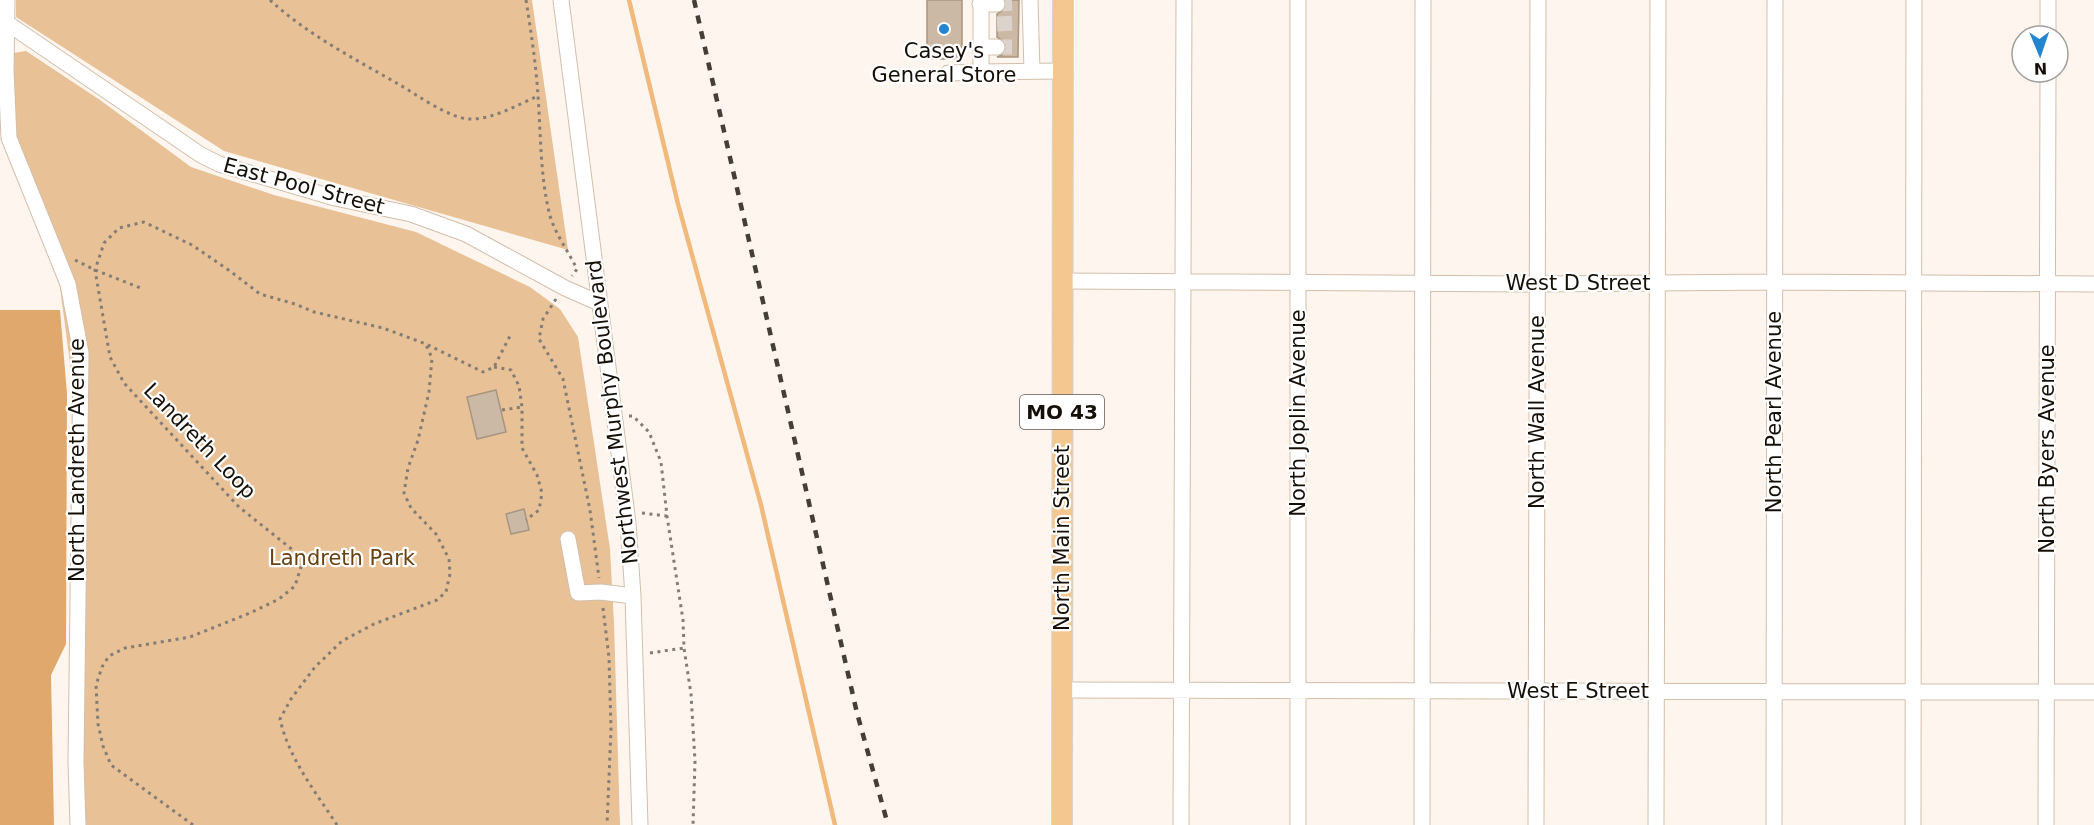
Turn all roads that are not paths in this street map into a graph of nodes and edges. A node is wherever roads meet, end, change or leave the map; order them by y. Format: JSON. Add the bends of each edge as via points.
{"nodes":[{"id":1,"x":7,"y":0,"type":"edge"},
{"id":2,"x":561,"y":0,"type":"edge"},
{"id":3,"x":1063,"y":0,"type":"edge"},
{"id":4,"x":1184,"y":0,"type":"edge"},
{"id":5,"x":1298,"y":0,"type":"edge"},
{"id":6,"x":1423,"y":0,"type":"edge"},
{"id":7,"x":1538,"y":0,"type":"edge"},
{"id":8,"x":1658,"y":0,"type":"edge"},
{"id":9,"x":1775,"y":0,"type":"edge"},
{"id":10,"x":1914,"y":0,"type":"edge"},
{"id":11,"x":2048,"y":0,"type":"edge"},
{"id":12,"x":981,"y":2,"type":"edge"},
{"id":13,"x":1026,"y":2,"type":"edge"},
{"id":14,"x":997,"y":4,"type":"dead end"},
{"id":15,"x":4,"y":18,"type":"edge"},
{"id":16,"x":981,"y":24,"type":"junction"},
{"id":17,"x":997,"y":24,"type":"tunnel mouth"},
{"id":18,"x":2048,"y":24,"type":"edge"},
{"id":19,"x":980,"y":47,"type":"junction"},
{"id":20,"x":997,"y":47,"type":"tunnel mouth"},
{"id":21,"x":1032,"y":71,"type":"junction"},
{"id":22,"x":1062,"y":71,"type":"junction"},
{"id":23,"x":981,"y":72,"type":"junction"},
{"id":24,"x":948,"y":73,"type":"dead end"},
{"id":25,"x":2048,"y":84,"type":"edge"},
{"id":26,"x":4,"y":138,"type":"edge"},
{"id":27,"x":1062,"y":281,"type":"junction"},
{"id":28,"x":1183,"y":281,"type":"junction"},
{"id":29,"x":1773,"y":282,"type":"junction"},
{"id":30,"x":1298,"y":283,"type":"junction"},
{"id":31,"x":1423,"y":283,"type":"junction"},
{"id":32,"x":1657,"y":283,"type":"junction"},
{"id":33,"x":1914,"y":283,"type":"junction"},
{"id":34,"x":1538,"y":284,"type":"junction"},
{"id":35,"x":2048,"y":284,"type":"junction"},
{"id":36,"x":2094,"y":284,"type":"edge"},
{"id":37,"x":599,"y":303,"type":"junction"},
{"id":38,"x":568,"y":538,"type":"dead end"},
{"id":39,"x":633,"y":596,"type":"junction"},
{"id":40,"x":1061,"y":690,"type":"junction"},
{"id":41,"x":1181,"y":690,"type":"junction"},
{"id":42,"x":1299,"y":690,"type":"junction"},
{"id":43,"x":1423,"y":690,"type":"junction"},
{"id":44,"x":1537,"y":691,"type":"junction"},
{"id":45,"x":1657,"y":691,"type":"junction"},
{"id":46,"x":1774,"y":691,"type":"junction"},
{"id":47,"x":1913,"y":691,"type":"junction"},
{"id":48,"x":2046,"y":692,"type":"junction"},
{"id":49,"x":2094,"y":692,"type":"edge"},
{"id":50,"x":78,"y":825,"type":"edge"},
{"id":51,"x":640,"y":825,"type":"edge"},
{"id":52,"x":1062,"y":825,"type":"edge"},
{"id":53,"x":1181,"y":825,"type":"edge"},
{"id":54,"x":1298,"y":825,"type":"edge"},
{"id":55,"x":1422,"y":825,"type":"edge"},
{"id":56,"x":1536,"y":825,"type":"edge"},
{"id":57,"x":1656,"y":825,"type":"edge"},
{"id":58,"x":1774,"y":825,"type":"edge"},
{"id":59,"x":1913,"y":825,"type":"edge"},
{"id":60,"x":2046,"y":825,"type":"edge"}],
"edges":[{"from":1,"to":15,"type":"street","name":"North Landreth Avenue"},
{"from":2,"to":37,"type":"street","name":"Northwest Murphy Boulevard"},
{"from":3,"to":22,"type":"main road","name":"North Main Street","number":"MO 43"},
{"from":4,"to":28,"type":"street"},
{"from":5,"to":30,"type":"street","name":"North Joplin Avenue"},
{"from":6,"to":31,"type":"street"},
{"from":7,"to":34,"type":"street","name":"North Wall Avenue"},
{"from":8,"to":32,"type":"street"},
{"from":9,"to":29,"type":"street","name":"North Pearl Avenue"},
{"from":10,"to":33,"type":"street"},
{"from":11,"to":18,"type":"street"},
{"from":12,"to":14,"type":"street"},
{"from":12,"to":16,"type":"street"},
{"from":13,"to":21,"type":"street","via":[[1025,47]]},
{"from":15,"to":26,"type":"street","name":"North Landreth Avenue"},
{"from":15,"to":37,"type":"street","name":"East Pool Street","via":[[219,164],[335,198],[411,214],[466,234]]},
{"from":16,"to":17,"type":"street"},
{"from":16,"to":19,"type":"street"},
{"from":19,"to":20,"type":"street"},
{"from":19,"to":23,"type":"street"},
{"from":21,"to":22,"type":"street"},
{"from":21,"to":23,"type":"street"},
{"from":22,"to":27,"type":"main road","name":"North Main Street","number":"MO 43"},
{"from":23,"to":24,"type":"street"},
{"from":25,"to":35,"type":"street","name":"North Byers Avenue"},
{"from":26,"to":50,"type":"street","name":"North Landreth Avenue","via":[[68,284],[81,353]]},
{"from":27,"to":28,"type":"street","name":"West D Street"},
{"from":27,"to":40,"type":"main road","name":"North Main Street","number":"MO 43"},
{"from":28,"to":30,"type":"street","name":"West D Street"},
{"from":28,"to":41,"type":"street"},
{"from":29,"to":32,"type":"street","name":"West D Street"},
{"from":29,"to":33,"type":"street","name":"West D Street"},
{"from":29,"to":46,"type":"street","name":"North Pearl Avenue"},
{"from":30,"to":31,"type":"street","name":"West D Street"},
{"from":30,"to":42,"type":"street","name":"North Joplin Avenue"},
{"from":31,"to":34,"type":"street","name":"West D Street"},
{"from":31,"to":43,"type":"street"},
{"from":32,"to":34,"type":"street","name":"West D Street"},
{"from":32,"to":45,"type":"street"},
{"from":33,"to":35,"type":"street","name":"West D Street"},
{"from":33,"to":47,"type":"street"},
{"from":34,"to":44,"type":"street","name":"North Wall Avenue"},
{"from":35,"to":36,"type":"street","name":"West D Street"},
{"from":35,"to":48,"type":"street","name":"North Byers Avenue"},
{"from":37,"to":39,"type":"street","name":"Northwest Murphy Boulevard"},
{"from":38,"to":39,"type":"street","via":[[578,593]]},
{"from":39,"to":51,"type":"street","name":"Northwest Murphy Boulevard"},
{"from":40,"to":41,"type":"street","name":"West E Street"},
{"from":40,"to":52,"type":"main road","name":"North Main Street","number":"MO 43"},
{"from":41,"to":42,"type":"street","name":"West E Street"},
{"from":41,"to":53,"type":"street"},
{"from":42,"to":43,"type":"street","name":"West E Street"},
{"from":42,"to":54,"type":"street","name":"North Joplin Avenue"},
{"from":43,"to":44,"type":"street","name":"West E Street"},
{"from":43,"to":55,"type":"street"},
{"from":44,"to":45,"type":"street","name":"West E Street"},
{"from":44,"to":56,"type":"street","name":"North Wall Avenue"},
{"from":45,"to":46,"type":"street","name":"West E Street"},
{"from":45,"to":57,"type":"street"},
{"from":46,"to":47,"type":"street","name":"West E Street"},
{"from":46,"to":58,"type":"street","name":"North Pearl Avenue"},
{"from":47,"to":48,"type":"street","name":"West E Street"},
{"from":47,"to":59,"type":"street"},
{"from":48,"to":49,"type":"street","name":"West E Street"},
{"from":48,"to":60,"type":"street","name":"North Byers Avenue"}]}
